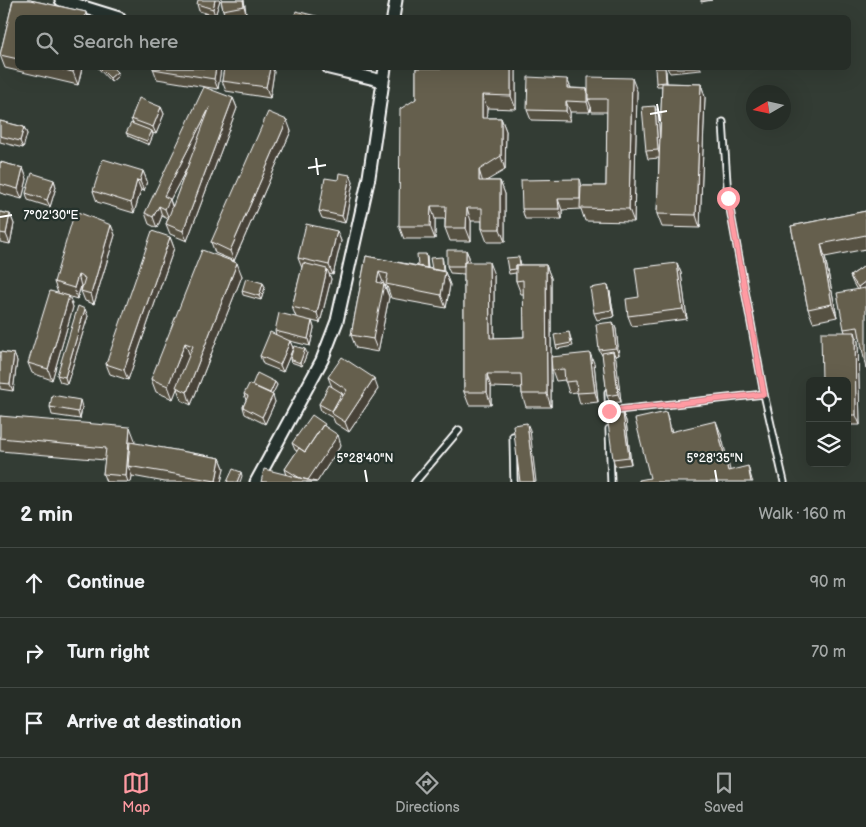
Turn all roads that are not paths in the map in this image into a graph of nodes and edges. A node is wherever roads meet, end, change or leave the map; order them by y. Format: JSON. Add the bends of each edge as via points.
{"nodes":[{"id":1,"x":60,"y":0,"type":"edge"},
{"id":2,"x":396,"y":0,"type":"edge"},
{"id":3,"x":109,"y":15,"type":"edge"},
{"id":4,"x":394,"y":15,"type":"edge"},
{"id":5,"x":338,"y":70,"type":"edge"},
{"id":6,"x":385,"y":70,"type":"edge"},
{"id":7,"x":383,"y":80,"type":"junction"},
{"id":8,"x":723,"y":122,"type":"dead end"},
{"id":9,"x":607,"y":383,"type":"edge"},
{"id":10,"x":764,"y":394,"type":"junction"},
{"id":11,"x":609,"y":411,"type":"junction"},
{"id":12,"x":459,"y":430,"type":"dead end"},
{"id":13,"x":513,"y":436,"type":"edge"},
{"id":14,"x":256,"y":482,"type":"edge"},
{"id":15,"x":415,"y":482,"type":"edge"},
{"id":16,"x":514,"y":482,"type":"edge"},
{"id":17,"x":611,"y":482,"type":"edge"},
{"id":18,"x":784,"y":482,"type":"edge"}],
"edges":[{"from":1,"to":3,"type":"street"},
{"from":2,"to":4,"type":"street"},
{"from":5,"to":7,"type":"street"},
{"from":6,"to":7,"type":"street"},
{"from":7,"to":14,"type":"street","via":[[368,177],[337,321],[322,360]]},
{"from":8,"to":10,"type":"lane","via":[[728,198]]},
{"from":9,"to":11,"type":"lane"},
{"from":10,"to":11,"type":"lane"},
{"from":10,"to":18,"type":"lane"},
{"from":11,"to":17,"type":"lane"},
{"from":12,"to":15,"type":"lane"},
{"from":13,"to":16,"type":"lane"}]}
